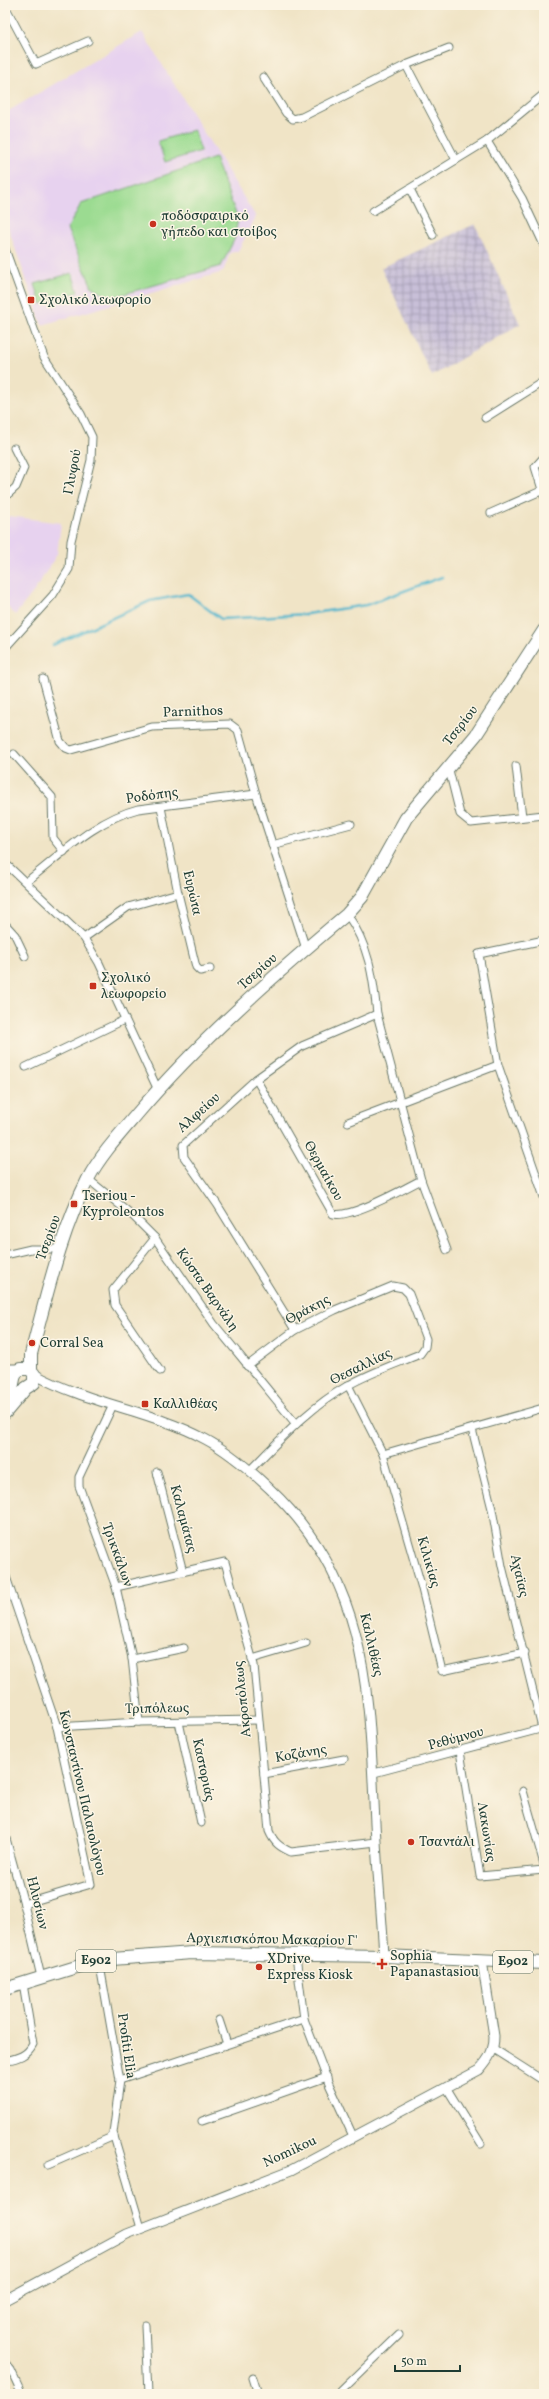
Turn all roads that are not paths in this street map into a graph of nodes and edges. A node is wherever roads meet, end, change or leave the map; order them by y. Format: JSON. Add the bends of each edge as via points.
{"nodes":[{"id":1,"x":5,"y":6,"type":"edge"},
{"id":2,"x":88,"y":41,"type":"dead end"},
{"id":3,"x":449,"y":48,"type":"dead end"},
{"id":4,"x":406,"y":65,"type":"junction"},
{"id":5,"x":263,"y":77,"type":"dead end"},
{"id":6,"x":544,"y":94,"type":"edge"},
{"id":7,"x":487,"y":141,"type":"junction"},
{"id":8,"x":456,"y":160,"type":"junction"},
{"id":9,"x":410,"y":189,"type":"junction"},
{"id":10,"x":373,"y":211,"type":"dead end"},
{"id":11,"x":433,"y":235,"type":"dead end"},
{"id":12,"x":544,"y":245,"type":"edge"},
{"id":13,"x":5,"y":249,"type":"edge"},
{"id":14,"x":544,"y":381,"type":"edge"},
{"id":15,"x":485,"y":418,"type":"dead end"},
{"id":16,"x":14,"y":448,"type":"dead end"},
{"id":17,"x":544,"y":457,"type":"edge"},
{"id":18,"x":543,"y":494,"type":"edge"},
{"id":19,"x":5,"y":497,"type":"edge"},
{"id":20,"x":491,"y":513,"type":"dead end"},
{"id":21,"x":544,"y":630,"type":"edge"},
{"id":22,"x":5,"y":648,"type":"edge"},
{"id":23,"x":43,"y":679,"type":"dead end"},
{"id":24,"x":14,"y":754,"type":"dead end"},
{"id":25,"x":448,"y":766,"type":"junction"},
{"id":26,"x":516,"y":766,"type":"dead end"},
{"id":27,"x":256,"y":794,"type":"junction"},
{"id":28,"x":161,"y":807,"type":"junction"},
{"id":29,"x":544,"y":815,"type":"edge"},
{"id":30,"x":522,"y":817,"type":"junction"},
{"id":31,"x":351,"y":824,"type":"dead end"},
{"id":32,"x":272,"y":845,"type":"junction"},
{"id":33,"x":64,"y":852,"type":"junction"},
{"id":34,"x":5,"y":863,"type":"edge"},
{"id":35,"x":26,"y":882,"type":"junction"},
{"id":36,"x":178,"y":893,"type":"junction"},
{"id":37,"x":347,"y":914,"type":"junction"},
{"id":38,"x":5,"y":924,"type":"edge"},
{"id":39,"x":84,"y":938,"type":"junction"},
{"id":40,"x":544,"y":940,"type":"edge"},
{"id":41,"x":306,"y":949,"type":"junction"},
{"id":42,"x":25,"y":956,"type":"dead end"},
{"id":43,"x":210,"y":969,"type":"dead end"},
{"id":44,"x":377,"y":1014,"type":"junction"},
{"id":45,"x":124,"y":1020,"type":"junction"},
{"id":46,"x":498,"y":1065,"type":"junction"},
{"id":47,"x":26,"y":1067,"type":"dead end"},
{"id":48,"x":256,"y":1079,"type":"junction"},
{"id":49,"x":158,"y":1090,"type":"junction"},
{"id":50,"x":400,"y":1101,"type":"junction"},
{"id":51,"x":348,"y":1122,"type":"dead end"},
{"id":52,"x":88,"y":1179,"type":"junction"},
{"id":53,"x":421,"y":1180,"type":"junction"},
{"id":54,"x":544,"y":1197,"type":"edge"},
{"id":55,"x":154,"y":1238,"type":"junction"},
{"id":56,"x":59,"y":1249,"type":"junction"},
{"id":57,"x":447,"y":1250,"type":"dead end"},
{"id":58,"x":5,"y":1255,"type":"edge"},
{"id":59,"x":387,"y":1288,"type":"joint"},
{"id":60,"x":295,"y":1330,"type":"junction"},
{"id":61,"x":247,"y":1366,"type":"junction"},
{"id":62,"x":160,"y":1371,"type":"dead end"},
{"id":63,"x":20,"y":1375,"type":"edge"},
{"id":64,"x":348,"y":1385,"type":"junction"},
{"id":65,"x":113,"y":1405,"type":"junction"},
{"id":66,"x":6,"y":1410,"type":"edge"},
{"id":67,"x":544,"y":1412,"type":"edge"},
{"id":68,"x":296,"y":1424,"type":"junction"},
{"id":69,"x":472,"y":1429,"type":"junction"},
{"id":70,"x":383,"y":1454,"type":"junction"},
{"id":71,"x":250,"y":1470,"type":"junction"},
{"id":72,"x":157,"y":1472,"type":"dead end"},
{"id":73,"x":183,"y":1572,"type":"junction"},
{"id":74,"x":5,"y":1574,"type":"edge"},
{"id":75,"x":116,"y":1587,"type":"junction"},
{"id":76,"x":306,"y":1644,"type":"dead end"},
{"id":77,"x":184,"y":1648,"type":"dead end"},
{"id":78,"x":525,"y":1653,"type":"junction"},
{"id":79,"x":132,"y":1659,"type":"junction"},
{"id":80,"x":252,"y":1659,"type":"junction"},
{"id":81,"x":258,"y":1720,"type":"junction"},
{"id":82,"x":139,"y":1722,"type":"junction"},
{"id":83,"x":179,"y":1722,"type":"junction"},
{"id":84,"x":57,"y":1727,"type":"junction"},
{"id":85,"x":543,"y":1728,"type":"edge"},
{"id":86,"x":460,"y":1751,"type":"junction"},
{"id":87,"x":344,"y":1759,"type":"dead end"},
{"id":88,"x":374,"y":1773,"type":"junction"},
{"id":89,"x":264,"y":1774,"type":"junction"},
{"id":90,"x":523,"y":1791,"type":"dead end"},
{"id":91,"x":201,"y":1823,"type":"dead end"},
{"id":92,"x":5,"y":1835,"type":"edge"},
{"id":93,"x":376,"y":1842,"type":"junction"},
{"id":94,"x":544,"y":1864,"type":"edge"},
{"id":95,"x":544,"y":1870,"type":"edge"},
{"id":96,"x":24,"y":1904,"type":"junction"},
{"id":97,"x":296,"y":1956,"type":"junction"},
{"id":98,"x":384,"y":1956,"type":"junction"},
{"id":99,"x":99,"y":1960,"type":"junction"},
{"id":100,"x":482,"y":1961,"type":"junction"},
{"id":101,"x":544,"y":1963,"type":"edge"},
{"id":102,"x":41,"y":1977,"type":"junction"},
{"id":103,"x":23,"y":1984,"type":"junction"},
{"id":104,"x":5,"y":1989,"type":"edge"},
{"id":105,"x":304,"y":2019,"type":"junction"},
{"id":106,"x":219,"y":2020,"type":"dead end"},
{"id":107,"x":227,"y":2044,"type":"junction"},
{"id":108,"x":494,"y":2049,"type":"junction"},
{"id":109,"x":5,"y":2061,"type":"edge"},
{"id":110,"x":327,"y":2077,"type":"junction"},
{"id":111,"x":120,"y":2080,"type":"junction"},
{"id":112,"x":544,"y":2081,"type":"edge"},
{"id":113,"x":446,"y":2087,"type":"junction"},
{"id":114,"x":202,"y":2121,"type":"dead end"},
{"id":115,"x":114,"y":2136,"type":"junction"},
{"id":116,"x":353,"y":2136,"type":"junction"},
{"id":117,"x":481,"y":2144,"type":"dead end"},
{"id":118,"x":48,"y":2165,"type":"dead end"},
{"id":119,"x":141,"y":2228,"type":"junction"},
{"id":120,"x":5,"y":2300,"type":"edge"},
{"id":121,"x":145,"y":2324,"type":"dead end"},
{"id":122,"x":399,"y":2335,"type":"dead end"},
{"id":123,"x":5,"y":2363,"type":"edge"},
{"id":124,"x":253,"y":2378,"type":"dead end"},
{"id":125,"x":22,"y":2394,"type":"edge"},
{"id":126,"x":148,"y":2394,"type":"edge"},
{"id":127,"x":258,"y":2394,"type":"edge"},
{"id":128,"x":338,"y":2394,"type":"edge"}],
"edges":[{"from":1,"to":2,"type":"street","via":[[36,64]]},
{"from":3,"to":4,"type":"street"},
{"from":4,"to":5,"type":"street","via":[[302,117],[293,119],[286,113]]},
{"from":4,"to":8,"type":"street"},
{"from":6,"to":7,"type":"street"},
{"from":7,"to":8,"type":"street"},
{"from":7,"to":12,"type":"street","via":[[522,198]]},
{"from":8,"to":9,"type":"street"},
{"from":9,"to":10,"type":"street"},
{"from":9,"to":11,"type":"street"},
{"from":13,"to":22,"type":"street","name":"Γλυφού","via":[[44,357],[81,414],[92,437],[91,460],[71,541],[69,569],[53,595]]},
{"from":14,"to":15,"type":"street"},
{"from":16,"to":19,"type":"street","via":[[24,468],[16,487]]},
{"from":17,"to":18,"type":"street","via":[[535,468]]},
{"from":18,"to":20,"type":"street"},
{"from":21,"to":25,"type":"main road","name":"Τσερίου","via":[[476,735]]},
{"from":23,"to":27,"type":"street","name":"Parnithos","via":[[60,741],[66,748],[71,750],[152,727],[230,724],[238,730]]},
{"from":24,"to":33,"type":"street","via":[[52,797],[53,838]]},
{"from":25,"to":30,"type":"street","via":[[460,814],[464,820],[471,823]]},
{"from":25,"to":37,"type":"main road","name":"Τσερίου","via":[[406,818],[362,897]]},
{"from":26,"to":30,"type":"street"},
{"from":27,"to":28,"type":"street","name":"Ροδόπης"},
{"from":27,"to":32,"type":"street","name":"Parnithos"},
{"from":28,"to":33,"type":"street","name":"Ροδόπης","via":[[138,809],[105,821]]},
{"from":28,"to":36,"type":"street","name":"Ευρώτα"},
{"from":29,"to":30,"type":"street"},
{"from":31,"to":32,"type":"street"},
{"from":32,"to":41,"type":"street","name":"Parnithos"},
{"from":33,"to":35,"type":"street","name":"Ροδόπης"},
{"from":34,"to":35,"type":"street"},
{"from":35,"to":39,"type":"street"},
{"from":36,"to":39,"type":"street","via":[[128,907]]},
{"from":36,"to":43,"type":"street","name":"Ευρώτα","via":[[196,967],[200,971]]},
{"from":37,"to":41,"type":"main road","name":"Τσερίου"},
{"from":37,"to":44,"type":"street","via":[[366,948]]},
{"from":38,"to":42,"type":"street","via":[[15,935]]},
{"from":39,"to":45,"type":"street","via":[[99,963]]},
{"from":40,"to":46,"type":"street","via":[[479,954]]},
{"from":41,"to":49,"type":"main road","name":"Τσερίου","via":[[234,1014]]},
{"from":44,"to":48,"type":"street","name":"Αλφείου","via":[[302,1046]]},
{"from":44,"to":50,"type":"street"},
{"from":45,"to":47,"type":"street"},
{"from":45,"to":49,"type":"street"},
{"from":46,"to":50,"type":"street"},
{"from":46,"to":54,"type":"street"},
{"from":48,"to":53,"type":"street","name":"Θερμαίκου","via":[[333,1214],[343,1214],[375,1203]]},
{"from":48,"to":60,"type":"street","name":"Αλφείου","via":[[188,1139],[183,1145],[182,1152]]},
{"from":49,"to":52,"type":"main road","name":"Τσερίου","via":[[122,1131]]},
{"from":50,"to":51,"type":"street"},
{"from":50,"to":53,"type":"street"},
{"from":52,"to":55,"type":"street","name":"Κώστα Βαρνάλη","via":[[131,1214]]},
{"from":52,"to":56,"type":"main road","name":"Τσερίου"},
{"from":53,"to":57,"type":"street"},
{"from":55,"to":61,"type":"street","name":"Κώστα Βαρνάλη","via":[[214,1324]]},
{"from":55,"to":62,"type":"street","via":[[112,1290],[115,1305]]},
{"from":56,"to":58,"type":"street","via":[[31,1249]]},
{"from":56,"to":63,"type":"main road","name":"Τσερίου","via":[[31,1354]]},
{"from":59,"to":60,"type":"street","name":"Θράκης"},
{"from":59,"to":64,"type":"street","name":"Θεσαλλίας","via":[[398,1286],[409,1294],[426,1339],[425,1347],[420,1354]]},
{"from":60,"to":61,"type":"street","name":"Θράκης"},
{"from":61,"to":68,"type":"street","name":"Κώστα Βαρνάλη"},
{"from":63,"to":65,"type":"street","name":"Καλλιθέας"},
{"from":63,"to":66,"type":"main road","name":"Τσερίου"},
{"from":64,"to":68,"type":"street","name":"Θεσαλλίας","via":[[331,1395]]},
{"from":64,"to":70,"type":"street","name":"Κιλικίας"},
{"from":65,"to":71,"type":"street","name":"Καλλιθέας","via":[[169,1421],[207,1440]]},
{"from":65,"to":75,"type":"street","name":"Τρικκάλων","via":[[79,1477],[79,1486]]},
{"from":67,"to":69,"type":"street","via":[[543,1408]]},
{"from":68,"to":71,"type":"street","name":"Θεσαλλίας"},
{"from":69,"to":70,"type":"street"},
{"from":69,"to":78,"type":"street","name":"Αχαϊας","via":[[492,1509],[502,1566]]},
{"from":70,"to":78,"type":"street","name":"Κιλικίας","via":[[442,1670]]},
{"from":71,"to":88,"type":"street","name":"Καλλιθέας","via":[[286,1503],[318,1544],[335,1573],[355,1626],[365,1670]]},
{"from":72,"to":73,"type":"street","name":"Καλαμάτας"},
{"from":73,"to":75,"type":"street","name":"Ακροπόλεως"},
{"from":73,"to":80,"type":"street","name":"Ακροπόλεως","via":[[225,1562]]},
{"from":74,"to":84,"type":"street","name":"Κωνσταντίνου Παλαιολόγου"},
{"from":75,"to":79,"type":"street","name":"Τρικκάλων"},
{"from":76,"to":80,"type":"street"},
{"from":77,"to":79,"type":"street"},
{"from":78,"to":85,"type":"street","name":"Αχαϊας"},
{"from":79,"to":82,"type":"street","name":"Τρικκάλων"},
{"from":80,"to":81,"type":"street","name":"Ακροπόλεως"},
{"from":81,"to":83,"type":"street","name":"Τριπόλεως"},
{"from":81,"to":89,"type":"street","name":"Ακροπόλεως"},
{"from":82,"to":83,"type":"street","name":"Τριπόλεως"},
{"from":82,"to":84,"type":"street","name":"Τριπόλεως"},
{"from":83,"to":91,"type":"street","name":"Καστοριάς"},
{"from":84,"to":96,"type":"street","name":"Κωνσταντίνου Παλαιολόγου","via":[[91,1884]]},
{"from":85,"to":86,"type":"street","name":"Ρεθύμνου"},
{"from":86,"to":88,"type":"street","name":"Ρεθύμνου"},
{"from":86,"to":95,"type":"street","name":"Λακωνίας","via":[[480,1876]]},
{"from":87,"to":89,"type":"street","name":"Κοζάνης"},
{"from":88,"to":93,"type":"street","name":"Καλλιθέας"},
{"from":89,"to":93,"type":"street","name":"Ακροπόλεως","via":[[269,1831],[280,1848],[291,1852]]},
{"from":90,"to":94,"type":"street"},
{"from":92,"to":96,"type":"street","name":"Ηλυσίων"},
{"from":93,"to":98,"type":"street","name":"Καλλιθέας"},
{"from":96,"to":102,"type":"street","name":"Ηλυσίων"},
{"from":97,"to":98,"type":"main road","name":"Αρχιεπισκόπου Μακαρίου Γ'","number":"E902"},
{"from":97,"to":99,"type":"main road","name":"Αρχιεπισκόπου Μακαρίου Γ'","number":"E902","via":[[192,1953]]},
{"from":97,"to":105,"type":"street"},
{"from":98,"to":100,"type":"main road","name":"Αρχιεπισκόπου Μακαρίου Γ'","number":"E902"},
{"from":99,"to":102,"type":"main road","name":"Αρχιεπισκόπου Μακαρίου Γ'","number":"E902"},
{"from":99,"to":111,"type":"street","name":"Profiti Elia"},
{"from":100,"to":101,"type":"main road","name":"Αρχιεπισκόπου Μακαρίου Γ'","number":"E902"},
{"from":100,"to":108,"type":"street"},
{"from":102,"to":103,"type":"main road","name":"Αρχιεπισκόπου Μακαρίου Γ'","number":"E902"},
{"from":103,"to":104,"type":"main road","name":"Αρχιεπισκόπου Μακαρίου Γ'","number":"E902"},
{"from":103,"to":109,"type":"street","via":[[33,2044],[29,2052],[19,2058]]},
{"from":105,"to":107,"type":"street"},
{"from":105,"to":110,"type":"street"},
{"from":106,"to":107,"type":"street"},
{"from":107,"to":111,"type":"street"},
{"from":108,"to":112,"type":"street"},
{"from":108,"to":113,"type":"street","name":"Nomikou","via":[[488,2061],[479,2070]]},
{"from":110,"to":114,"type":"street"},
{"from":110,"to":116,"type":"street"},
{"from":111,"to":115,"type":"street","name":"Profiti Elia","via":[[114,2114]]},
{"from":113,"to":116,"type":"street","name":"Nomikou"},
{"from":113,"to":117,"type":"street"},
{"from":115,"to":118,"type":"street"},
{"from":115,"to":119,"type":"street","name":"Profiti Elia"},
{"from":116,"to":119,"type":"street","name":"Nomikou","via":[[291,2170]]},
{"from":119,"to":120,"type":"street","name":"Nomikou"},
{"from":121,"to":126,"type":"street"},
{"from":122,"to":128,"type":"street"},
{"from":123,"to":125,"type":"street"},
{"from":124,"to":127,"type":"street"}]}
